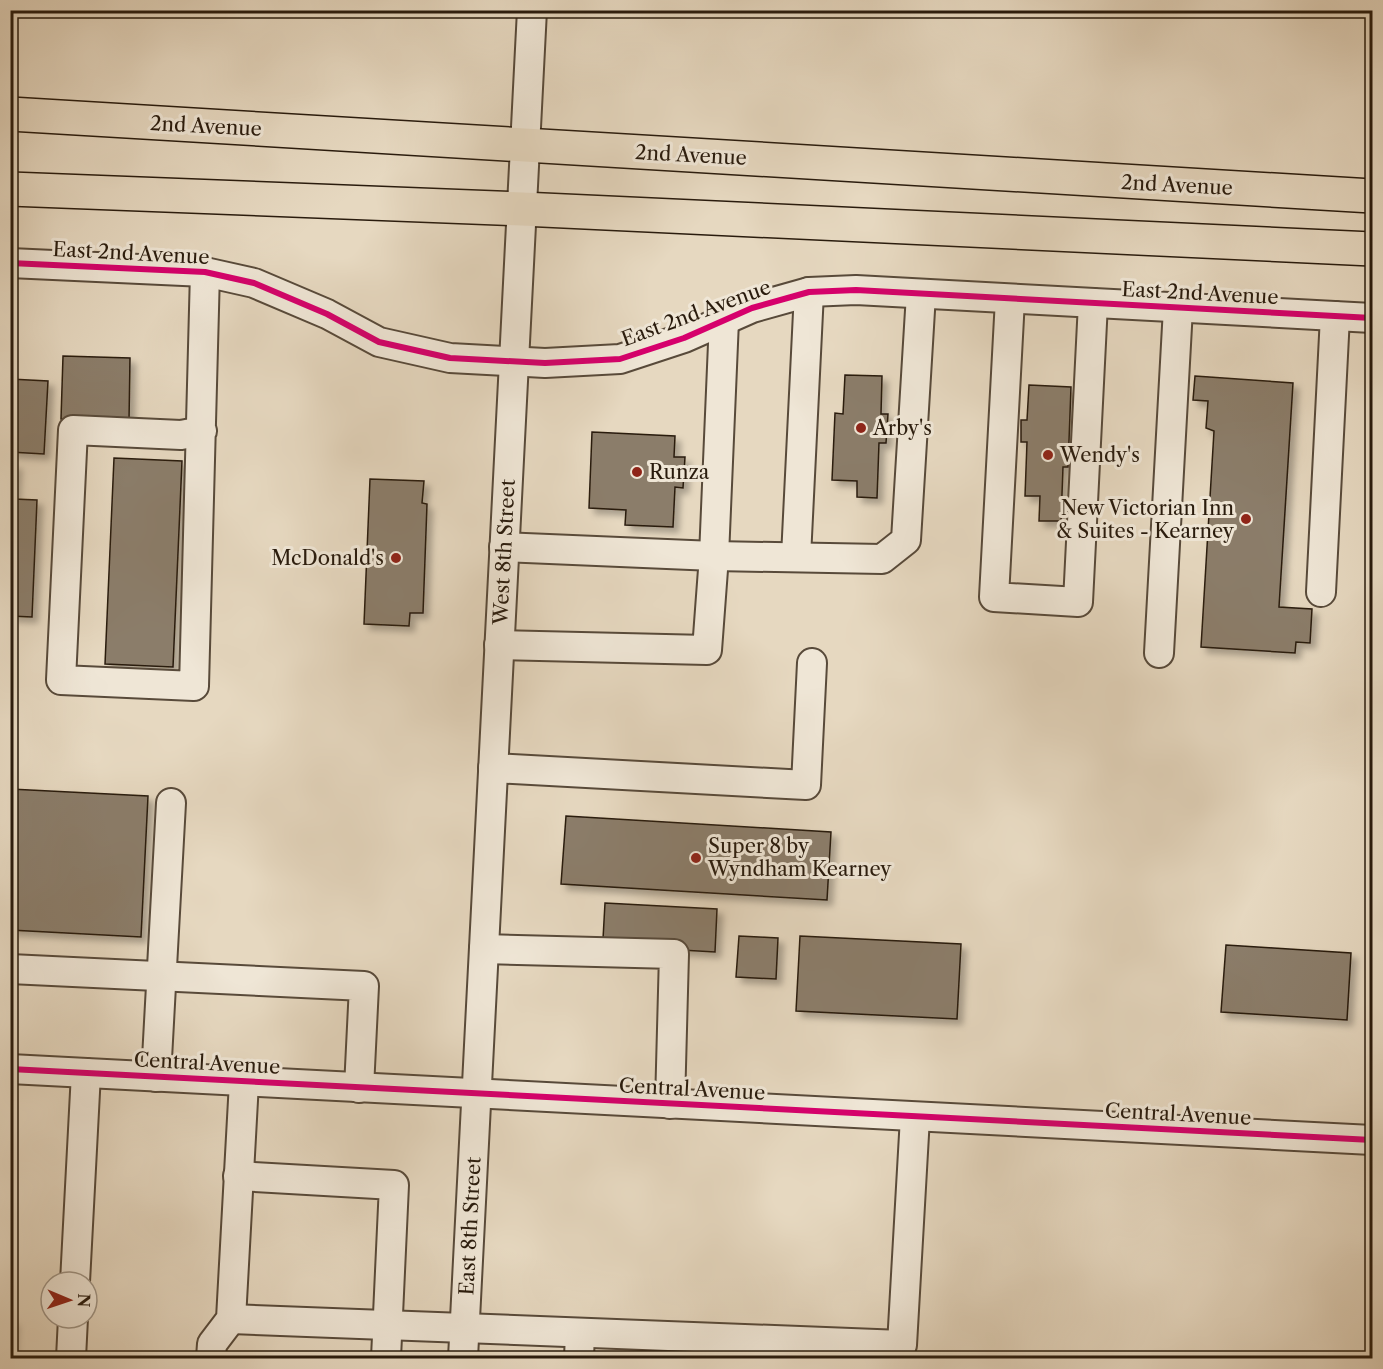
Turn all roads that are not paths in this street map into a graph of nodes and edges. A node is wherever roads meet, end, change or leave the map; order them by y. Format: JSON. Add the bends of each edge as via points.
{"nodes":[{"id":1,"x":532,"y":10,"type":"edge"},
{"id":2,"x":10,"y":114,"type":"edge"},
{"id":3,"x":525,"y":145,"type":"junction"},
{"id":4,"x":10,"y":189,"type":"edge"},
{"id":5,"x":1372,"y":196,"type":"edge"},
{"id":6,"x":522,"y":208,"type":"junction"},
{"id":7,"x":1372,"y":249,"type":"edge"},
{"id":8,"x":10,"y":263,"type":"edge"},
{"id":9,"x":205,"y":272,"type":"junction"},
{"id":10,"x":809,"y":292,"type":"junction"},
{"id":11,"x":921,"y":294,"type":"junction"},
{"id":12,"x":1010,"y":299,"type":"junction"},
{"id":13,"x":1093,"y":303,"type":"junction"},
{"id":14,"x":1178,"y":308,"type":"junction"},
{"id":15,"x":1335,"y":316,"type":"junction"},
{"id":16,"x":1372,"y":318,"type":"edge"},
{"id":17,"x":724,"y":320,"type":"junction"},
{"id":18,"x":514,"y":361,"type":"junction"},
{"id":19,"x":202,"y":431,"type":"junction"},
{"id":20,"x":504,"y":547,"type":"junction"},
{"id":21,"x":714,"y":556,"type":"junction"},
{"id":22,"x":796,"y":557,"type":"junction"},
{"id":23,"x":1321,"y":592,"type":"dead end"},
{"id":24,"x":499,"y":645,"type":"junction"},
{"id":25,"x":1159,"y":653,"type":"dead end"},
{"id":26,"x":812,"y":663,"type":"dead end"},
{"id":27,"x":493,"y":768,"type":"junction"},
{"id":28,"x":171,"y":803,"type":"dead end"},
{"id":29,"x":484,"y":949,"type":"junction"},
{"id":30,"x":10,"y":969,"type":"edge"},
{"id":31,"x":161,"y":976,"type":"junction"},
{"id":32,"x":10,"y":1069,"type":"edge"},
{"id":33,"x":86,"y":1073,"type":"junction"},
{"id":34,"x":156,"y":1077,"type":"junction"},
{"id":35,"x":244,"y":1082,"type":"junction"},
{"id":36,"x":359,"y":1088,"type":"junction"},
{"id":37,"x":476,"y":1094,"type":"junction"},
{"id":38,"x":670,"y":1104,"type":"junction"},
{"id":39,"x":915,"y":1117,"type":"junction"},
{"id":40,"x":1372,"y":1140,"type":"edge"},
{"id":41,"x":238,"y":1176,"type":"junction"},
{"id":42,"x":76,"y":1270,"type":"edge"},
{"id":43,"x":231,"y":1319,"type":"junction"},
{"id":44,"x":387,"y":1326,"type":"junction"},
{"id":45,"x":465,"y":1329,"type":"junction"},
{"id":46,"x":72,"y":1330,"type":"edge"},
{"id":47,"x":580,"y":1346,"type":"edge"},
{"id":48,"x":71,"y":1359,"type":"edge"},
{"id":49,"x":211,"y":1359,"type":"edge"},
{"id":50,"x":386,"y":1359,"type":"edge"},
{"id":51,"x":463,"y":1359,"type":"edge"}],
"edges":[{"from":1,"to":3,"type":"street","name":"West 8th Street"},
{"from":2,"to":3,"type":"main road","name":"2nd Avenue"},
{"from":3,"to":5,"type":"main road","name":"2nd Avenue"},
{"from":3,"to":6,"type":"street","name":"West 8th Street"},
{"from":4,"to":6,"type":"main road"},
{"from":6,"to":7,"type":"main road"},
{"from":6,"to":18,"type":"street","name":"West 8th Street"},
{"from":8,"to":9,"type":"street","name":"East 2nd Avenue"},
{"from":9,"to":18,"type":"street","name":"East 2nd Avenue","via":[[254,283],[327,314],[379,342],[450,358]]},
{"from":9,"to":19,"type":"street"},
{"from":10,"to":11,"type":"street","name":"East 2nd Avenue"},
{"from":10,"to":17,"type":"street","name":"East 2nd Avenue"},
{"from":10,"to":22,"type":"street"},
{"from":11,"to":12,"type":"street","name":"East 2nd Avenue"},
{"from":11,"to":22,"type":"street","via":[[906,540],[882,559]]},
{"from":12,"to":13,"type":"street","name":"East 2nd Avenue"},
{"from":12,"to":13,"type":"street","via":[[994,597],[1078,602]]},
{"from":13,"to":14,"type":"street","name":"East 2nd Avenue"},
{"from":14,"to":15,"type":"street","name":"East 2nd Avenue"},
{"from":14,"to":25,"type":"street"},
{"from":15,"to":16,"type":"street","name":"East 2nd Avenue"},
{"from":15,"to":23,"type":"street"},
{"from":17,"to":18,"type":"street","name":"East 2nd Avenue","via":[[620,359]]},
{"from":17,"to":21,"type":"street"},
{"from":18,"to":20,"type":"street","name":"West 8th Street"},
{"from":19,"to":19,"type":"street","via":[[194,686],[61,680],[73,430],[181,435]]},
{"from":20,"to":21,"type":"street"},
{"from":20,"to":24,"type":"street","name":"West 8th Street"},
{"from":21,"to":22,"type":"street"},
{"from":21,"to":24,"type":"street","via":[[707,650]]},
{"from":24,"to":27,"type":"street","name":"West 8th Street"},
{"from":26,"to":27,"type":"street","via":[[806,785]]},
{"from":27,"to":29,"type":"street","name":"West 8th Street"},
{"from":28,"to":31,"type":"street"},
{"from":29,"to":37,"type":"street","name":"West 8th Street"},
{"from":29,"to":38,"type":"street","via":[[674,954]]},
{"from":30,"to":31,"type":"street"},
{"from":31,"to":34,"type":"street"},
{"from":31,"to":36,"type":"street","via":[[364,986]]},
{"from":32,"to":33,"type":"street","name":"Central Avenue"},
{"from":33,"to":34,"type":"street","name":"Central Avenue"},
{"from":33,"to":42,"type":"street"},
{"from":34,"to":35,"type":"street","name":"Central Avenue"},
{"from":35,"to":36,"type":"street","name":"Central Avenue"},
{"from":35,"to":41,"type":"street"},
{"from":36,"to":37,"type":"street","name":"Central Avenue"},
{"from":37,"to":38,"type":"street","name":"Central Avenue"},
{"from":37,"to":45,"type":"street","name":"East 8th Street"},
{"from":38,"to":39,"type":"street","name":"Central Avenue"},
{"from":39,"to":40,"type":"street","name":"Central Avenue"},
{"from":39,"to":47,"type":"street","via":[[902,1345]]},
{"from":41,"to":43,"type":"street"},
{"from":41,"to":44,"type":"street","via":[[394,1185]]},
{"from":43,"to":44,"type":"street"},
{"from":43,"to":49,"type":"street","via":[[212,1344]]},
{"from":44,"to":45,"type":"street"},
{"from":44,"to":50,"type":"street"},
{"from":45,"to":47,"type":"street"},
{"from":45,"to":51,"type":"street","name":"East 8th Street"},
{"from":46,"to":48,"type":"street"}]}
